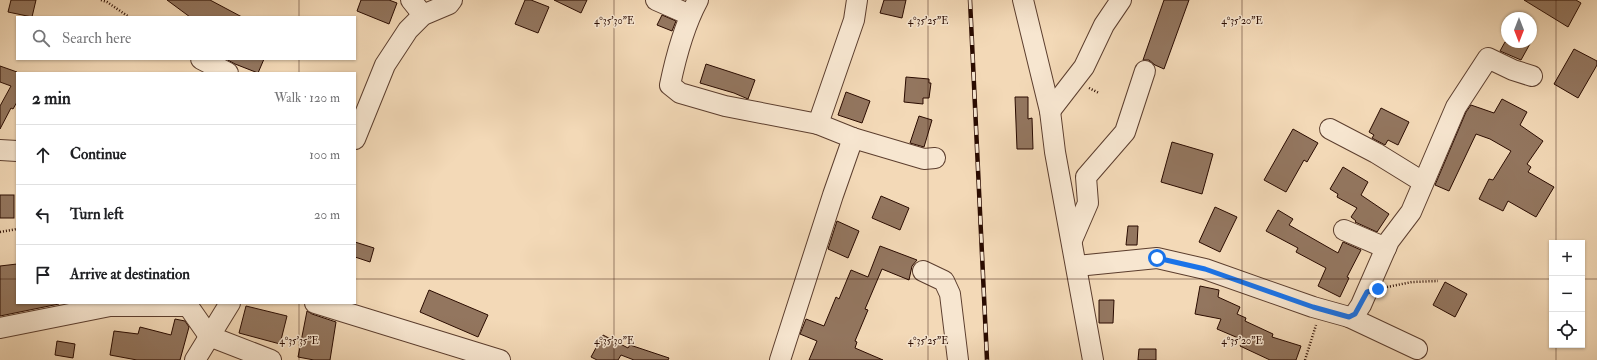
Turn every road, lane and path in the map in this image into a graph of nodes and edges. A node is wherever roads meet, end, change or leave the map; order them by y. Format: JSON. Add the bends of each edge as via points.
{"nodes":[{"id":1,"x":101,"y":0,"type":"edge"},
{"id":2,"x":452,"y":0,"type":"edge"},
{"id":3,"x":656,"y":0,"type":"edge"},
{"id":4,"x":857,"y":0,"type":"edge"},
{"id":5,"x":1023,"y":0,"type":"edge"},
{"id":6,"x":1121,"y":0,"type":"edge"},
{"id":7,"x":417,"y":8,"type":"edge"},
{"id":8,"x":694,"y":8,"type":"edge"},
{"id":9,"x":128,"y":16,"type":"edge"},
{"id":10,"x":203,"y":60,"type":"edge"},
{"id":11,"x":1145,"y":71,"type":"dead end"},
{"id":12,"x":226,"y":72,"type":"edge"},
{"id":13,"x":1532,"y":76,"type":"dead end"},
{"id":14,"x":1050,"y":111,"type":"junction"},
{"id":15,"x":818,"y":124,"type":"junction"},
{"id":16,"x":1330,"y":129,"type":"dead end"},
{"id":17,"x":356,"y":137,"type":"edge"},
{"id":18,"x":853,"y":138,"type":"junction"},
{"id":19,"x":0,"y":150,"type":"edge"},
{"id":20,"x":16,"y":151,"type":"edge"},
{"id":21,"x":935,"y":158,"type":"dead end"},
{"id":22,"x":1423,"y":182,"type":"junction"},
{"id":23,"x":16,"y":229,"type":"edge"},
{"id":24,"x":1344,"y":230,"type":"dead end"},
{"id":25,"x":0,"y":232,"type":"edge"},
{"id":26,"x":1072,"y":240,"type":"junction"},
{"id":27,"x":1386,"y":248,"type":"junction"},
{"id":28,"x":1076,"y":266,"type":"junction"},
{"id":29,"x":923,"y":272,"type":"dead end"},
{"id":30,"x":1438,"y":281,"type":"dead end"},
{"id":31,"x":1367,"y":292,"type":"junction"},
{"id":32,"x":186,"y":304,"type":"edge"},
{"id":33,"x":229,"y":304,"type":"edge"},
{"id":34,"x":318,"y":304,"type":"edge"},
{"id":35,"x":1322,"y":309,"type":"junction"},
{"id":36,"x":1349,"y":317,"type":"junction"},
{"id":37,"x":0,"y":328,"type":"edge"},
{"id":38,"x":209,"y":336,"type":"junction"},
{"id":39,"x":1417,"y":349,"type":"dead end"},
{"id":40,"x":195,"y":360,"type":"edge"},
{"id":41,"x":271,"y":360,"type":"edge"},
{"id":42,"x":500,"y":360,"type":"edge"},
{"id":43,"x":780,"y":360,"type":"edge"},
{"id":44,"x":958,"y":360,"type":"edge"},
{"id":45,"x":1093,"y":360,"type":"edge"},
{"id":46,"x":1305,"y":360,"type":"edge"}],
"edges":[{"from":1,"to":9,"type":"path"},
{"from":2,"to":7,"type":"street","via":[[449,4]]},
{"from":3,"to":8,"type":"street"},
{"from":4,"to":15,"type":"street","via":[[854,20]]},
{"from":5,"to":14,"type":"street"},
{"from":6,"to":14,"type":"street","via":[[1104,25],[1084,67]]},
{"from":7,"to":17,"type":"street","via":[[408,30],[385,66]]},
{"from":8,"to":15,"type":"street","via":[[673,68],[670,85],[680,93],[726,106]]},
{"from":10,"to":12,"type":"street"},
{"from":11,"to":26,"type":"street","via":[[1125,132],[1086,177],[1088,203]]},
{"from":13,"to":22,"type":"street","via":[[1488,58],[1456,107]]},
{"from":14,"to":26,"type":"street"},
{"from":15,"to":18,"type":"street"},
{"from":16,"to":22,"type":"street"},
{"from":18,"to":21,"type":"street","via":[[924,159]]},
{"from":18,"to":43,"type":"street"},
{"from":19,"to":20,"type":"street"},
{"from":22,"to":27,"type":"street","via":[[1411,212]]},
{"from":23,"to":25,"type":"path"},
{"from":24,"to":27,"type":"street"},
{"from":26,"to":28,"type":"street"},
{"from":27,"to":31,"type":"street"},
{"from":28,"to":35,"type":"street","via":[[1157,258],[1205,269]]},
{"from":28,"to":45,"type":"street"},
{"from":29,"to":44,"type":"street","via":[[944,281],[950,294]]},
{"from":30,"to":31,"type":"path","via":[[1412,282]]},
{"from":31,"to":36,"type":"street","via":[[1355,314]]},
{"from":32,"to":37,"type":"street","via":[[110,306]]},
{"from":32,"to":38,"type":"street"},
{"from":33,"to":38,"type":"street"},
{"from":34,"to":42,"type":"street"},
{"from":35,"to":36,"type":"street"},
{"from":35,"to":46,"type":"path"},
{"from":36,"to":39,"type":"street"},
{"from":38,"to":40,"type":"street"},
{"from":38,"to":41,"type":"street"}]}
